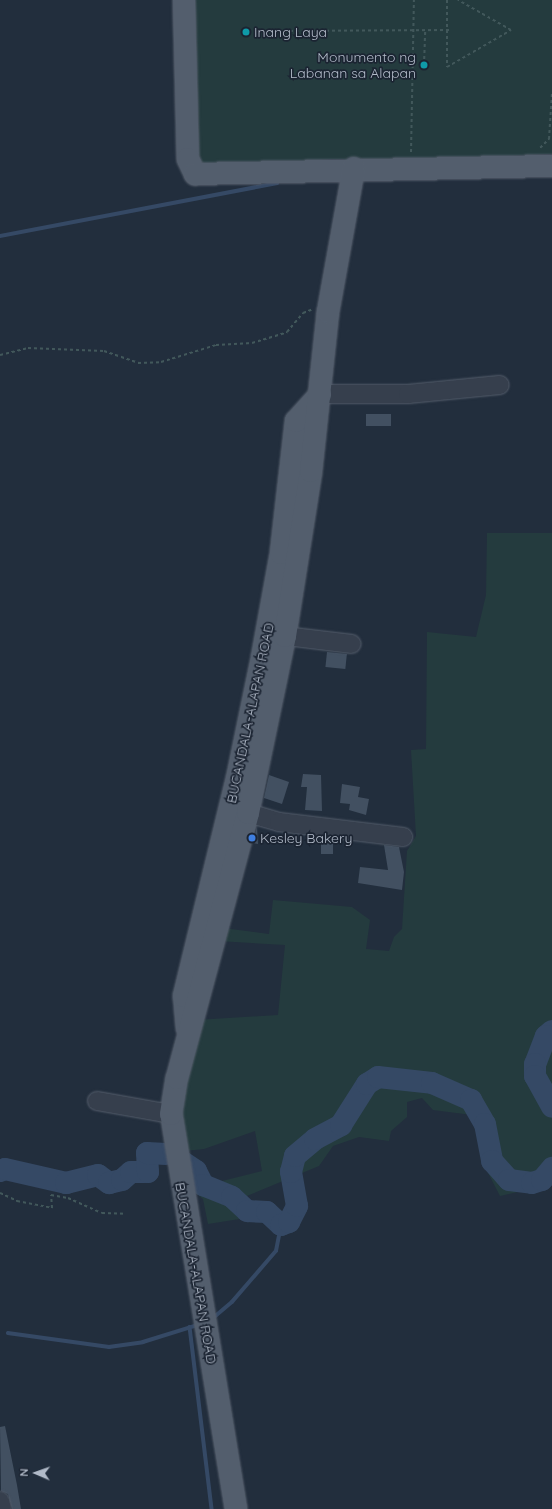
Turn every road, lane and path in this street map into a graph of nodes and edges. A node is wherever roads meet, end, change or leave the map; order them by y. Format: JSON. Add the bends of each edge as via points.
{"nodes":[{"id":1,"x":184,"y":0,"type":"edge"},
{"id":2,"x":414,"y":0,"type":"edge"},
{"id":3,"x":447,"y":0,"type":"edge"},
{"id":4,"x":458,"y":0,"type":"edge"},
{"id":5,"x":479,"y":12,"type":"junction"},
{"id":6,"x":476,"y":16,"type":"dead end"},
{"id":7,"x":414,"y":30,"type":"junction"},
{"id":8,"x":425,"y":30,"type":"junction"},
{"id":9,"x":447,"y":30,"type":"junction"},
{"id":10,"x":452,"y":30,"type":"dead end"},
{"id":11,"x":272,"y":31,"type":"dead end"},
{"id":12,"x":476,"y":44,"type":"dead end"},
{"id":13,"x":479,"y":48,"type":"junction"},
{"id":14,"x":424,"y":66,"type":"dead end"},
{"id":15,"x":552,"y":93,"type":"edge"},
{"id":16,"x":533,"y":149,"type":"dead end"},
{"id":17,"x":403,"y":153,"type":"dead end"},
{"id":18,"x":411,"y":153,"type":"junction"},
{"id":19,"x":419,"y":153,"type":"dead end"},
{"id":20,"x":552,"y":166,"type":"edge"},
{"id":21,"x":354,"y":168,"type":"junction"},
{"id":22,"x":328,"y":312,"type":"junction"},
{"id":23,"x":0,"y":355,"type":"edge"},
{"id":24,"x":500,"y":385,"type":"dead end"},
{"id":25,"x":320,"y":394,"type":"junction"},
{"id":26,"x":285,"y":636,"type":"junction"},
{"id":27,"x":352,"y":644,"type":"dead end"},
{"id":28,"x":248,"y":813,"type":"junction"},
{"id":29,"x":404,"y":837,"type":"dead end"},
{"id":30,"x":190,"y":1033,"type":"junction"},
{"id":31,"x":97,"y":1102,"type":"dead end"},
{"id":32,"x":171,"y":1114,"type":"junction"},
{"id":33,"x":0,"y":1193,"type":"edge"},
{"id":34,"x":126,"y":1214,"type":"dead end"},
{"id":35,"x":0,"y":1501,"type":"edge"},
{"id":36,"x":2,"y":1509,"type":"edge"},
{"id":37,"x":236,"y":1509,"type":"edge"}],
"edges":[{"from":1,"to":21,"type":"main road","via":[[188,159],[193,172],[198,175]]},
{"from":2,"to":7,"type":"path"},
{"from":3,"to":9,"type":"path"},
{"from":4,"to":5,"type":"path"},
{"from":5,"to":6,"type":"path"},
{"from":5,"to":13,"type":"path","via":[[511,30]]},
{"from":7,"to":8,"type":"path"},
{"from":7,"to":11,"type":"path"},
{"from":7,"to":18,"type":"path"},
{"from":8,"to":9,"type":"path"},
{"from":8,"to":14,"type":"path"},
{"from":9,"to":10,"type":"path"},
{"from":9,"to":13,"type":"path","via":[[447,68]]},
{"from":12,"to":13,"type":"path"},
{"from":15,"to":16,"type":"path","via":[[549,139],[546,145]]},
{"from":17,"to":18,"type":"path"},
{"from":18,"to":19,"type":"path"},
{"from":20,"to":21,"type":"main road"},
{"from":21,"to":22,"type":"main road","name":"BUCANDALA-ALAPAN ROAD"},
{"from":22,"to":23,"type":"path","via":[[314,310],[302,313],[286,332],[252,343],[216,345],[161,362],[138,363],[104,351],[28,348]]},
{"from":22,"to":25,"type":"main road","name":"BUCANDALA-ALAPAN ROAD"},
{"from":24,"to":25,"type":"street","via":[[408,394]]},
{"from":25,"to":26,"type":"main road","name":"BUCANDALA-ALAPAN ROAD"},
{"from":25,"to":30,"type":"main road","name":"BUCANDALA-ALAPAN ROAD","via":[[296,421],[281,553],[259,674],[184,996]]},
{"from":26,"to":27,"type":"street"},
{"from":26,"to":28,"type":"main road","name":"BUCANDALA-ALAPAN ROAD"},
{"from":28,"to":29,"type":"street","via":[[279,822]]},
{"from":28,"to":30,"type":"main road","name":"BUCANDALA-ALAPAN ROAD"},
{"from":30,"to":32,"type":"main road","name":"BUCANDALA-ALAPAN ROAD"},
{"from":31,"to":32,"type":"street"},
{"from":32,"to":37,"type":"main road","name":"BUCANDALA-ALAPAN ROAD"},
{"from":33,"to":34,"type":"path","via":[[17,1201],[52,1208],[51,1195],[68,1198],[102,1213]]},
{"from":35,"to":36,"type":"street"}]}
